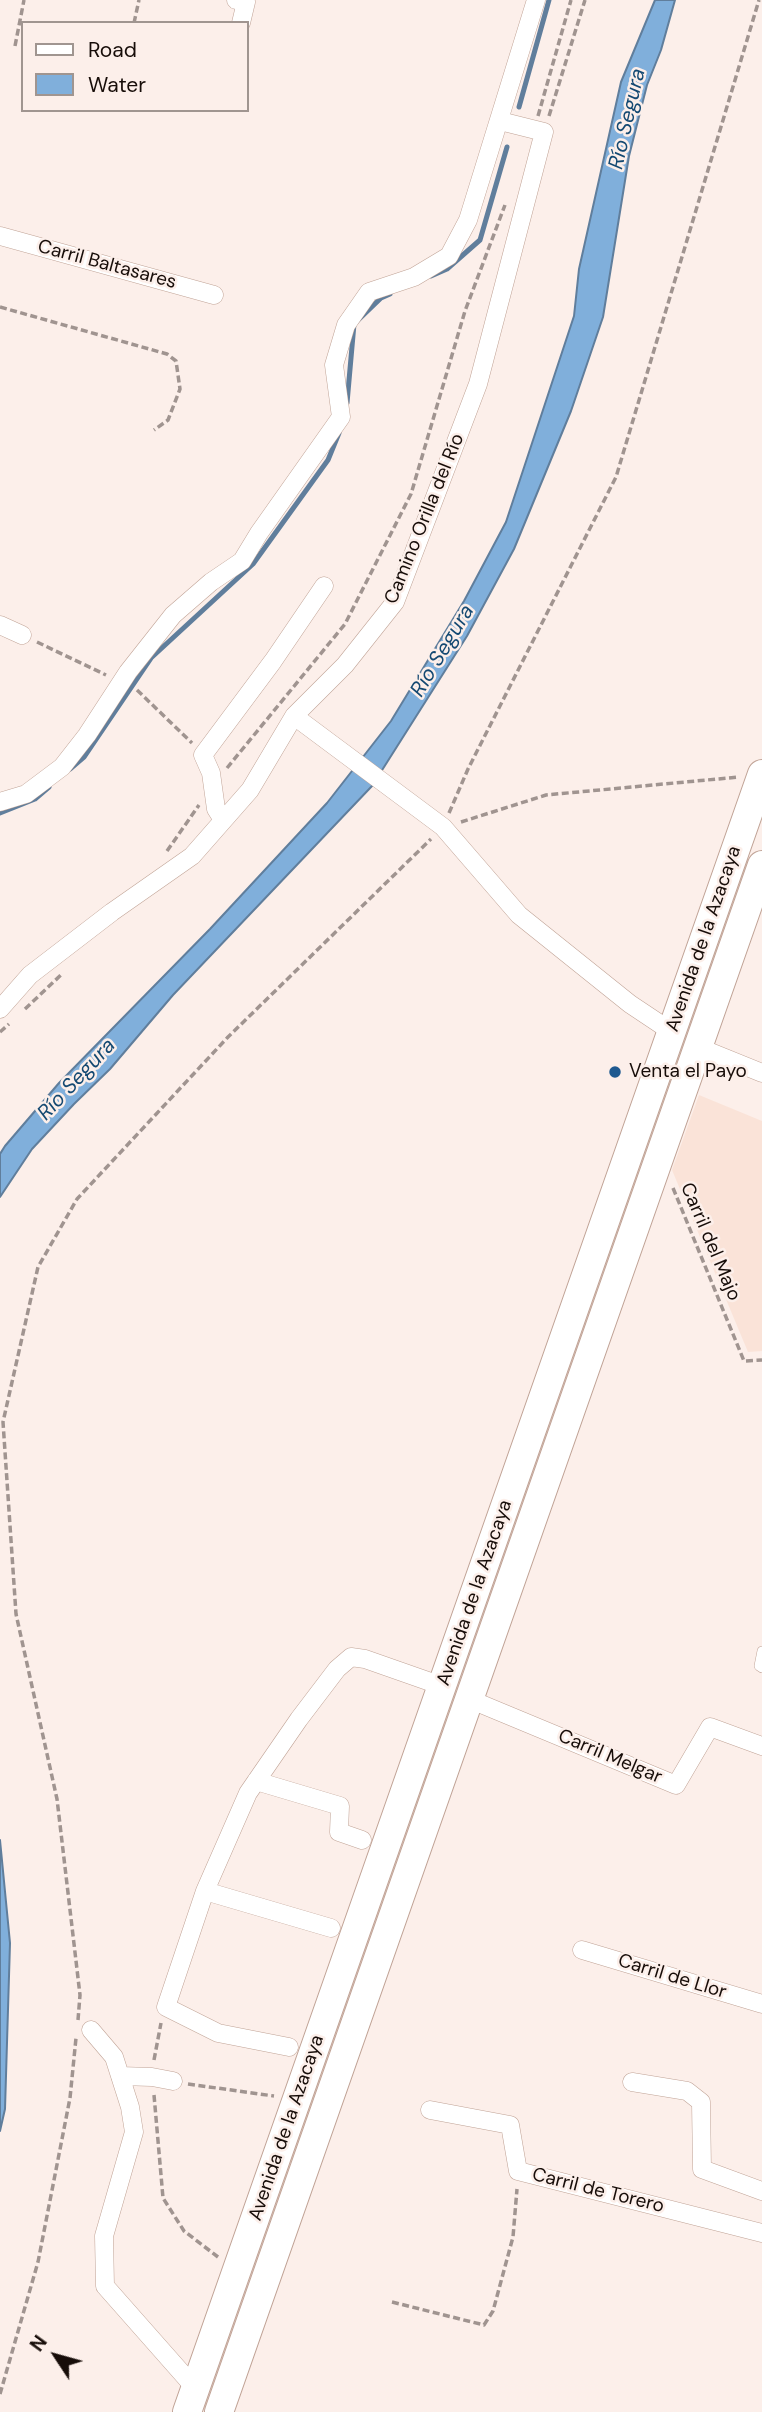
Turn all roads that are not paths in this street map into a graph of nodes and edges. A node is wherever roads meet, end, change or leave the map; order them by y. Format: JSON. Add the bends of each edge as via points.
{"nodes":[{"id":1,"x":236,"y":0,"type":"edge"},
{"id":2,"x":536,"y":0,"type":"edge"},
{"id":3,"x":241,"y":21,"type":"edge"},
{"id":4,"x":500,"y":121,"type":"junction"},
{"id":5,"x":0,"y":236,"type":"edge"},
{"id":6,"x":214,"y":295,"type":"dead end"},
{"id":7,"x":324,"y":586,"type":"dead end"},
{"id":8,"x":0,"y":625,"type":"edge"},
{"id":9,"x":22,"y":635,"type":"road end"},
{"id":10,"x":294,"y":716,"type":"junction"},
{"id":11,"x":762,"y":775,"type":"edge"},
{"id":12,"x":0,"y":802,"type":"edge"},
{"id":13,"x":223,"y":820,"type":"junction"},
{"id":14,"x":762,"y":865,"type":"edge"},
{"id":15,"x":5,"y":1017,"type":"edge"},
{"id":16,"x":672,"y":1031,"type":"junction"},
{"id":17,"x":698,"y":1047,"type":"junction"},
{"id":18,"x":762,"y":1073,"type":"edge"},
{"id":19,"x":762,"y":1651,"type":"edge"},
{"id":20,"x":762,"y":1668,"type":"edge"},
{"id":21,"x":442,"y":1686,"type":"junction"},
{"id":22,"x":469,"y":1699,"type":"junction"},
{"id":23,"x":762,"y":1746,"type":"edge"},
{"id":24,"x":256,"y":1781,"type":"junction"},
{"id":25,"x":362,"y":1840,"type":"dead end"},
{"id":26,"x":205,"y":1891,"type":"junction"},
{"id":27,"x":331,"y":1928,"type":"dead end"},
{"id":28,"x":582,"y":1950,"type":"dead end"},
{"id":29,"x":762,"y":2004,"type":"edge"},
{"id":30,"x":91,"y":2030,"type":"dead end"},
{"id":31,"x":289,"y":2047,"type":"dead end"},
{"id":32,"x":120,"y":2076,"type":"junction"},
{"id":33,"x":173,"y":2081,"type":"road end"},
{"id":34,"x":632,"y":2082,"type":"dead end"},
{"id":35,"x":430,"y":2110,"type":"dead end"},
{"id":36,"x":762,"y":2191,"type":"edge"},
{"id":37,"x":762,"y":2233,"type":"edge"},
{"id":38,"x":191,"y":2400,"type":"edge"},
{"id":39,"x":223,"y":2410,"type":"edge"}],
"edges":[{"from":1,"to":3,"type":"street","via":[[246,2]]},
{"from":2,"to":4,"type":"street"},
{"from":4,"to":10,"type":"street","name":"Camino Orilla del Río","via":[[539,131],[478,384],[395,602],[345,665]]},
{"from":4,"to":12,"type":"street","via":[[468,220],[449,256],[414,278],[369,292],[346,325],[334,365],[341,418],[242,561],[173,615],[129,684],[62,767],[26,793]]},
{"from":5,"to":6,"type":"street","name":"Carril Baltasares"},
{"from":7,"to":13,"type":"street","via":[[203,755]]},
{"from":8,"to":9,"type":"street"},
{"from":10,"to":13,"type":"street","name":"Camino Orilla del Río","via":[[250,790]]},
{"from":10,"to":16,"type":"street","via":[[443,827],[519,915]]},
{"from":11,"to":16,"type":"main road","name":"Avenida de la Azacaya"},
{"from":13,"to":15,"type":"street","name":"Camino Orilla del Río","via":[[192,856],[30,975]]},
{"from":14,"to":17,"type":"main road","name":"Avenida de la Azacaya"},
{"from":16,"to":21,"type":"main road","name":"Avenida de la Azacaya"},
{"from":17,"to":18,"type":"street"},
{"from":17,"to":22,"type":"main road","name":"Avenida de la Azacaya"},
{"from":19,"to":20,"type":"lane"},
{"from":21,"to":24,"type":"street","via":[[351,1657],[314,1699]]},
{"from":21,"to":38,"type":"main road","name":"Avenida de la Azacaya"},
{"from":22,"to":23,"type":"street","name":"Carril Melgar","via":[[676,1785],[710,1727]]},
{"from":22,"to":39,"type":"main road","name":"Avenida de la Azacaya"},
{"from":24,"to":25,"type":"street","via":[[341,1806],[339,1832]]},
{"from":24,"to":26,"type":"street"},
{"from":26,"to":27,"type":"street"},
{"from":26,"to":31,"type":"street","via":[[166,2007],[218,2033]]},
{"from":28,"to":29,"type":"street","name":"Carril de Llor"},
{"from":30,"to":32,"type":"street","via":[[114,2057]]},
{"from":32,"to":33,"type":"street"},
{"from":32,"to":38,"type":"street","via":[[134,2132],[104,2236],[104,2286]]},
{"from":34,"to":36,"type":"street","via":[[687,2091],[701,2102],[702,2169]]},
{"from":35,"to":37,"type":"street","name":"Carril de Torero","via":[[510,2125],[518,2171]]}]}
